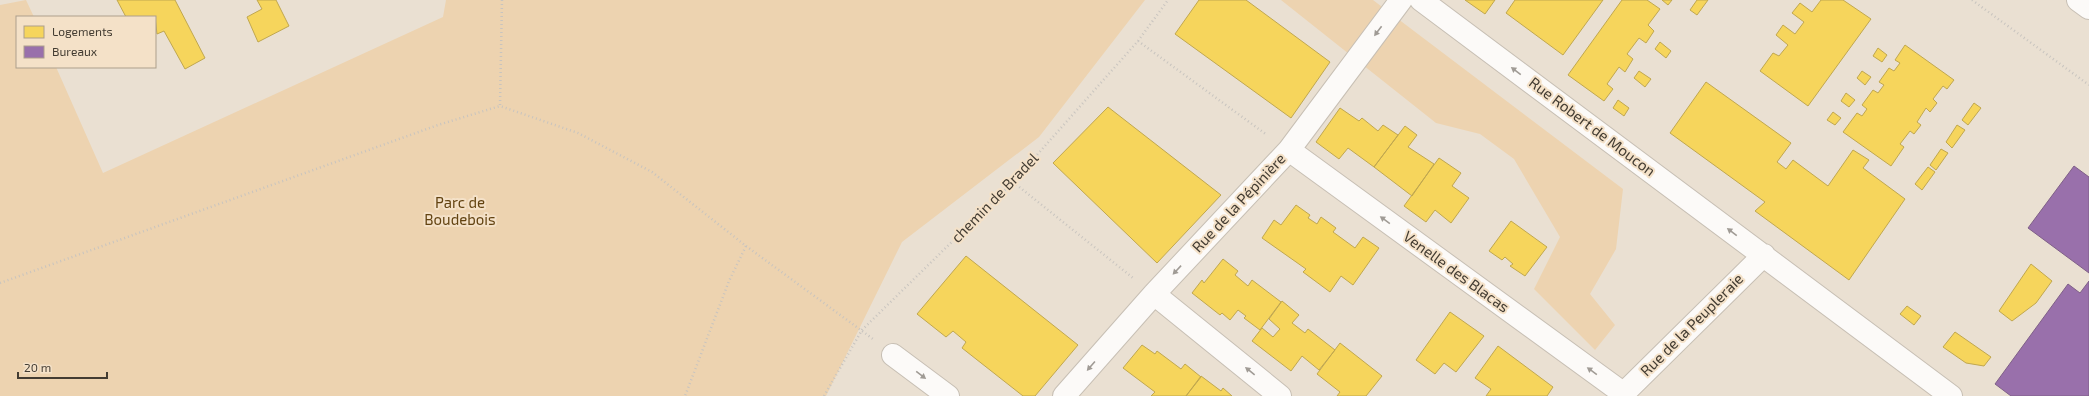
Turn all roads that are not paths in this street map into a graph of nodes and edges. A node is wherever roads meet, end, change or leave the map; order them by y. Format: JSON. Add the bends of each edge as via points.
{"nodes":[{"id":1,"x":1401,"y":0,"type":"edge"},
{"id":2,"x":1421,"y":0,"type":"edge"},
{"id":3,"x":2078,"y":0,"type":"edge"},
{"id":4,"x":2089,"y":8,"type":"edge"},
{"id":5,"x":1289,"y":150,"type":"junction"},
{"id":6,"x":1764,"y":255,"type":"junction"},
{"id":7,"x":1154,"y":294,"type":"junction"},
{"id":8,"x":894,"y":354,"type":"road end"},
{"id":9,"x":1622,"y":395,"type":"edge"},
{"id":10,"x":948,"y":396,"type":"edge"},
{"id":11,"x":1064,"y":396,"type":"edge"},
{"id":12,"x":1280,"y":396,"type":"edge"},
{"id":13,"x":1951,"y":396,"type":"edge"}],
"edges":[{"from":1,"to":5,"type":"street","name":"Rue de la Pépinière","one_way":true},
{"from":6,"to":2,"type":"street","name":"Rue Robert de Moucon","one_way":true},
{"from":3,"to":4,"type":"street"},
{"from":5,"to":7,"type":"street","name":"Rue de la Pépinière","one_way":true},
{"from":9,"to":5,"type":"street","name":"Venelle des Blacas","one_way":true},
{"from":6,"to":9,"type":"street","name":"Rue de la Peupleraie"},
{"from":6,"to":13,"type":"street","name":"Rue Robert de Moucon"},
{"from":7,"to":11,"type":"street","name":"Rue de la Pépinière","one_way":true},
{"from":12,"to":7,"type":"street","one_way":true},
{"from":8,"to":10,"type":"street","one_way":true}]}
